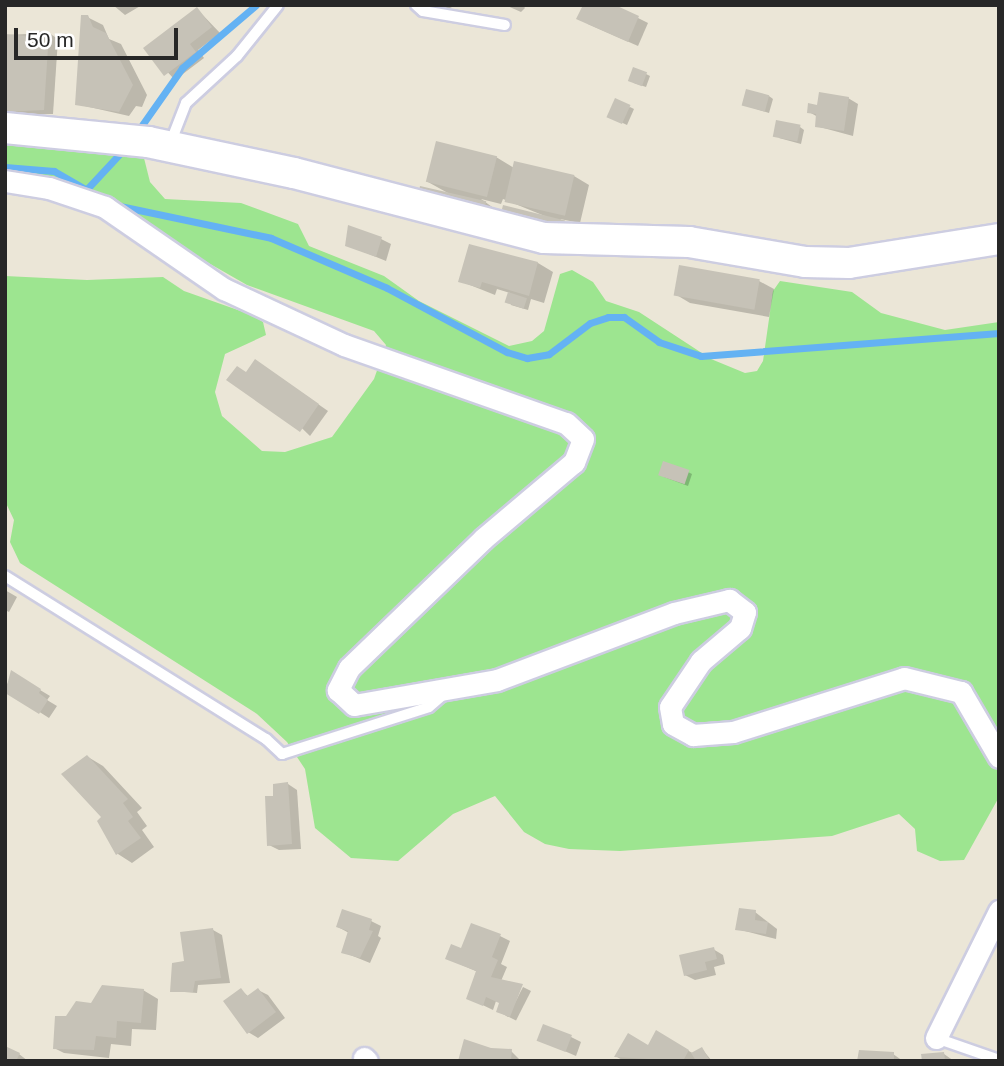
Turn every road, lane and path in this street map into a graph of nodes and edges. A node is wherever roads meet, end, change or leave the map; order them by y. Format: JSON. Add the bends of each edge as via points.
{"nodes":[{"id":1,"x":278,"y":5,"type":"edge"},
{"id":2,"x":416,"y":5,"type":"edge"},
{"id":3,"x":505,"y":25,"type":"dead end"},
{"id":4,"x":5,"y":128,"type":"edge"},
{"id":5,"x":169,"y":146,"type":"junction"},
{"id":6,"x":5,"y":181,"type":"edge"},
{"id":7,"x":999,"y":239,"type":"edge"},
{"id":8,"x":5,"y":576,"type":"edge"},
{"id":9,"x":454,"y":686,"type":"junction"},
{"id":10,"x":999,"y":757,"type":"edge"},
{"id":11,"x":999,"y":911,"type":"edge"},
{"id":12,"x":936,"y":1038,"type":"joint"},
{"id":13,"x":999,"y":1060,"type":"edge"}],
"edges":[{"from":1,"to":5,"type":"lane","via":[[237,56],[186,103]]},
{"from":2,"to":3,"type":"lane","via":[[423,11]]},
{"from":4,"to":5,"type":"street","via":[[83,132]]},
{"from":5,"to":7,"type":"street","via":[[544,238],[689,242],[805,262],[849,263]]},
{"from":6,"to":9,"type":"street","via":[[49,188],[105,207],[224,289],[344,345],[566,423],[583,439],[574,462],[483,539],[349,668],[338,690],[354,705]]},
{"from":8,"to":9,"type":"lane","via":[[266,739],[282,754],[429,706]]},
{"from":9,"to":10,"type":"street","via":[[497,680],[674,613],[729,600],[745,612],[740,628],[701,660],[670,707],[673,724],[693,735],[733,732],[904,678],[961,692]]},
{"from":11,"to":12,"type":"street"},
{"from":12,"to":13,"type":"lane"}]}
